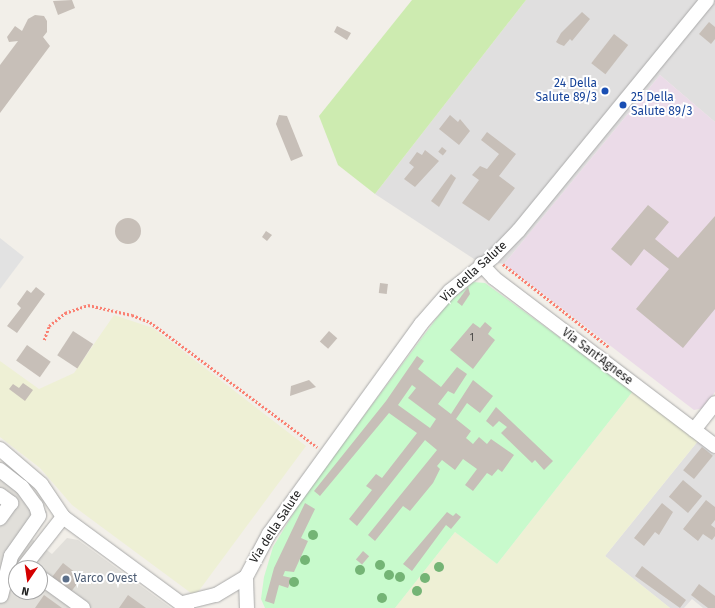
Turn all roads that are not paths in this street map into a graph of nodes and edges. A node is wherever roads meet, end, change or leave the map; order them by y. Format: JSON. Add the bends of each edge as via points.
{"nodes":[{"id":1,"x":706,"y":0,"type":"edge"},
{"id":2,"x":481,"y":264,"type":"junction"},
{"id":3,"x":715,"y":403,"type":"edge"},
{"id":4,"x":694,"y":430,"type":"junction"},
{"id":5,"x":715,"y":446,"type":"edge"},
{"id":6,"x":0,"y":449,"type":"edge"},
{"id":7,"x":0,"y":470,"type":"edge"},
{"id":8,"x":0,"y":495,"type":"edge"},
{"id":9,"x":62,"y":517,"type":"junction"},
{"id":10,"x":0,"y":518,"type":"edge"},
{"id":11,"x":4,"y":554,"type":"edge"},
{"id":12,"x":14,"y":560,"type":"edge"},
{"id":13,"x":31,"y":560,"type":"edge"},
{"id":14,"x":246,"y":577,"type":"junction"},
{"id":15,"x":48,"y":583,"type":"edge"},
{"id":16,"x":8,"y":588,"type":"edge"},
{"id":17,"x":1,"y":597,"type":"edge"},
{"id":18,"x":185,"y":606,"type":"edge"},
{"id":19,"x":83,"y":608,"type":"edge"},
{"id":20,"x":248,"y":608,"type":"edge"}],
"edges":[{"from":1,"to":2,"type":"street","name":"Via della Salute","via":[[519,230],[493,257]]},
{"from":2,"to":4,"type":"street","name":"Via Sant'Agnese","via":[[494,278]]},
{"from":2,"to":14,"type":"street","name":"Via della Salute","via":[[435,308],[326,451],[269,534]]},
{"from":3,"to":4,"type":"street"},
{"from":4,"to":5,"type":"street","name":"Via Sant'Agnese"},
{"from":6,"to":9,"type":"street","name":"Via della Salute","via":[[41,484]]},
{"from":7,"to":11,"type":"street","via":[[22,487],[38,511],[35,525],[20,544]]},
{"from":8,"to":10,"type":"street","via":[[11,503]]},
{"from":9,"to":13,"type":"street"},
{"from":9,"to":18,"type":"street","name":"Via della Salute"},
{"from":11,"to":12,"type":"street"},
{"from":11,"to":17,"type":"street"},
{"from":14,"to":18,"type":"street","name":"Via della Salute","via":[[216,594]]},
{"from":14,"to":20,"type":"street","name":"Via della Salute"},
{"from":15,"to":19,"type":"street"},
{"from":16,"to":17,"type":"street"}]}
